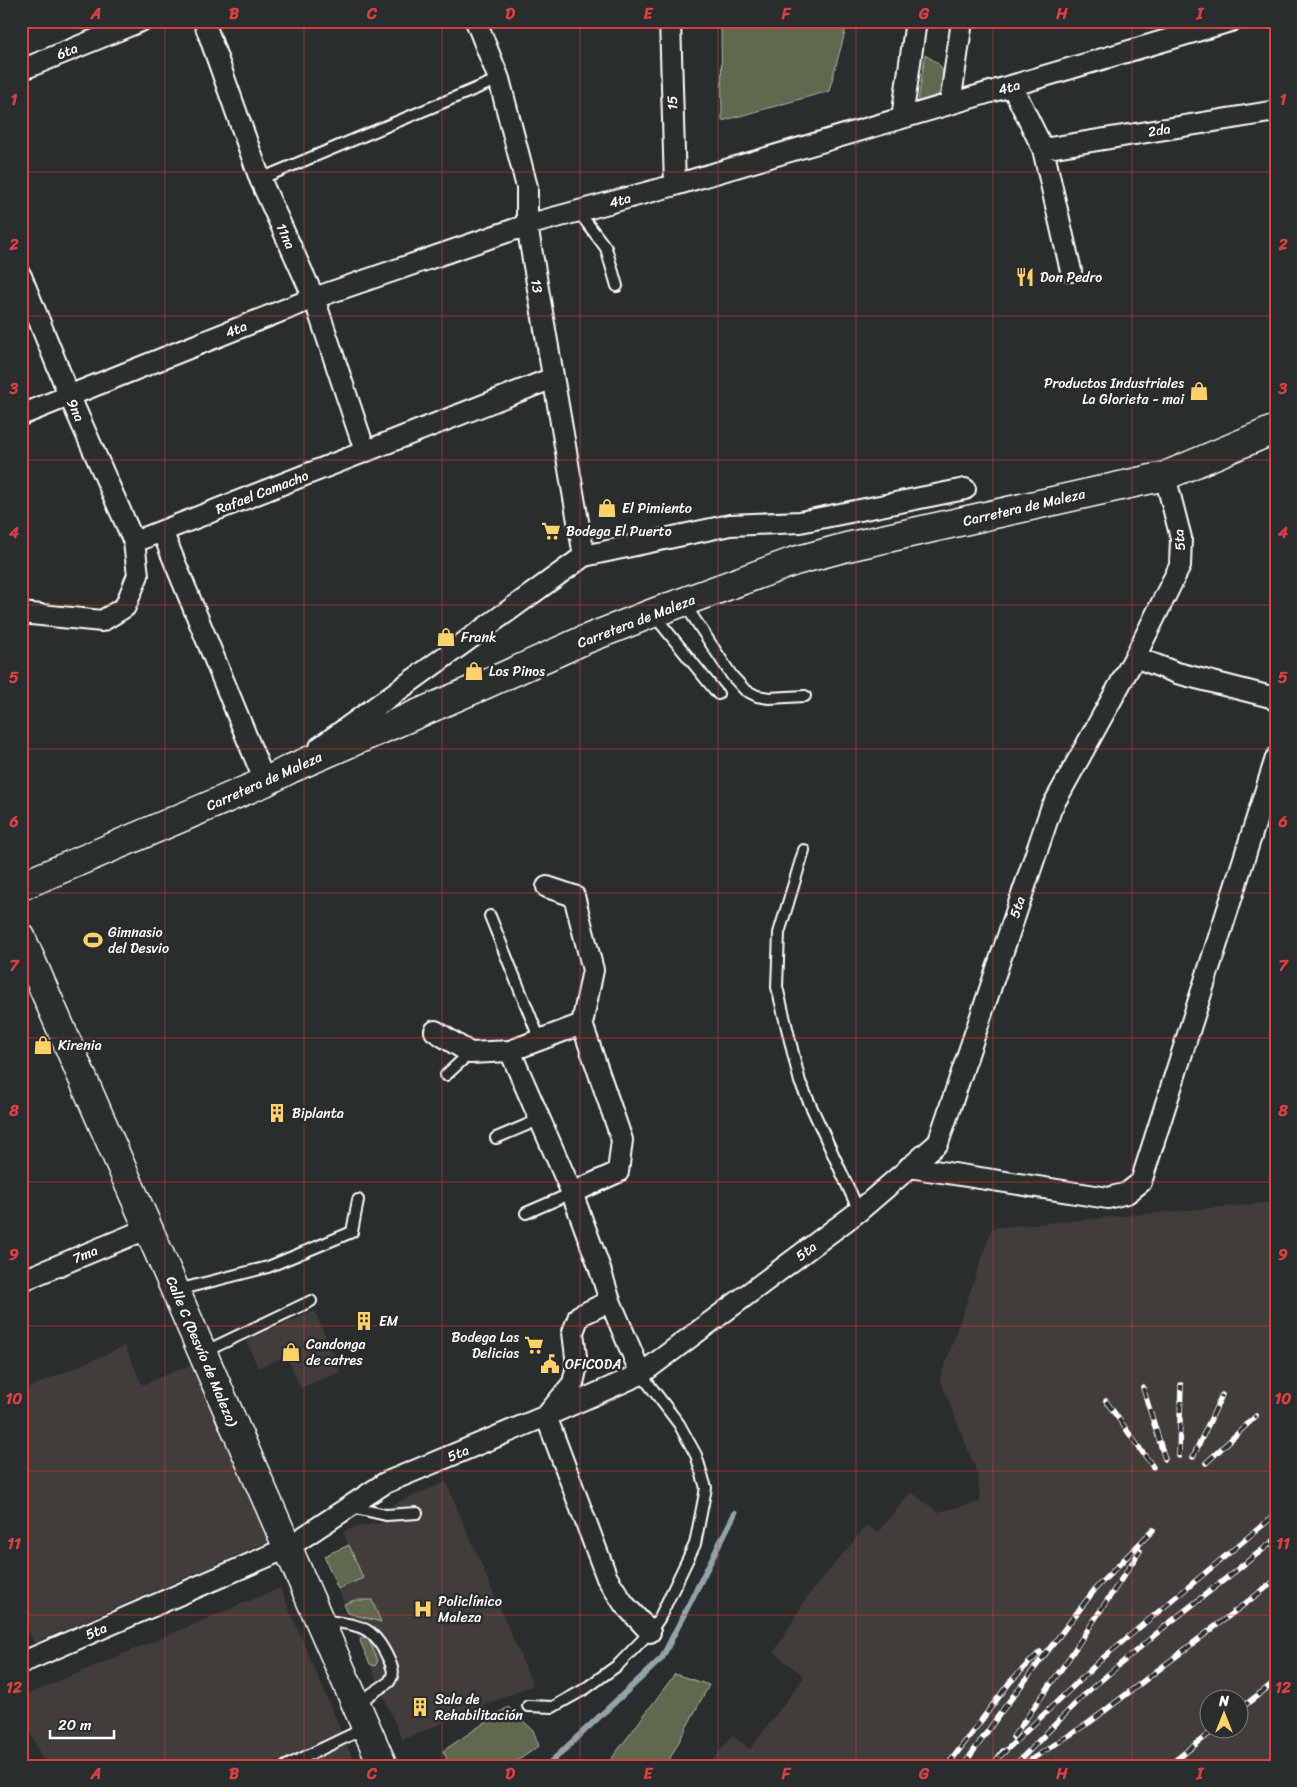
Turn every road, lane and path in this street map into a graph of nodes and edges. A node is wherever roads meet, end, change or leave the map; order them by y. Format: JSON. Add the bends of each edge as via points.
{"nodes":[{"id":1,"x":141,"y":21,"type":"edge"},
{"id":2,"x":204,"y":21,"type":"edge"},
{"id":3,"x":476,"y":21,"type":"edge"},
{"id":4,"x":670,"y":21,"type":"edge"},
{"id":5,"x":916,"y":21,"type":"edge"},
{"id":6,"x":962,"y":21,"type":"edge"},
{"id":7,"x":1231,"y":21,"type":"edge"},
{"id":8,"x":21,"y":70,"type":"edge"},
{"id":9,"x":499,"y":79,"type":"junction"},
{"id":10,"x":1012,"y":86,"type":"junction"},
{"id":11,"x":950,"y":104,"type":"junction"},
{"id":12,"x":1276,"y":112,"type":"edge"},
{"id":13,"x":902,"y":118,"type":"junction"},
{"id":14,"x":1043,"y":149,"type":"junction"},
{"id":15,"x":260,"y":179,"type":"junction"},
{"id":16,"x":674,"y":185,"type":"junction"},
{"id":17,"x":578,"y":211,"type":"junction"},
{"id":18,"x":527,"y":225,"type":"junction"},
{"id":19,"x":1071,"y":271,"type":"dead end"},
{"id":20,"x":21,"y":276,"type":"edge"},
{"id":21,"x":617,"y":286,"type":"dead end"},
{"id":22,"x":314,"y":298,"type":"junction"},
{"id":23,"x":553,"y":378,"type":"junction"},
{"id":24,"x":69,"y":395,"type":"junction"},
{"id":25,"x":21,"y":415,"type":"edge"},
{"id":26,"x":1276,"y":429,"type":"edge"},
{"id":27,"x":365,"y":452,"type":"junction"},
{"id":28,"x":1166,"y":476,"type":"junction"},
{"id":29,"x":965,"y":489,"type":"dead end"},
{"id":30,"x":162,"y":531,"type":"junction"},
{"id":31,"x":134,"y":542,"type":"junction"},
{"id":32,"x":584,"y":556,"type":"junction"},
{"id":33,"x":683,"y":602,"type":"junction"},
{"id":34,"x":653,"y":612,"type":"junction"},
{"id":35,"x":21,"y":613,"type":"edge"},
{"id":36,"x":1135,"y":657,"type":"junction"},
{"id":37,"x":718,"y":694,"type":"dead end"},
{"id":38,"x":805,"y":696,"type":"dead end"},
{"id":39,"x":1276,"y":701,"type":"edge"},
{"id":40,"x":1276,"y":758,"type":"edge"},
{"id":41,"x":290,"y":769,"type":"junction"},
{"id":42,"x":265,"y":782,"type":"junction"},
{"id":43,"x":804,"y":850,"type":"dead end"},
{"id":44,"x":21,"y":886,"type":"edge"},
{"id":45,"x":547,"y":887,"type":"dead end"},
{"id":46,"x":490,"y":916,"type":"dead end"},
{"id":47,"x":21,"y":937,"type":"edge"},
{"id":48,"x":582,"y":1024,"type":"junction"},
{"id":49,"x":435,"y":1031,"type":"dead end"},
{"id":50,"x":540,"y":1040,"type":"junction"},
{"id":51,"x":510,"y":1051,"type":"junction"},
{"id":52,"x":470,"y":1053,"type":"junction"},
{"id":53,"x":446,"y":1075,"type":"dead end"},
{"id":54,"x":541,"y":1119,"type":"junction"},
{"id":55,"x":496,"y":1138,"type":"dead end"},
{"id":56,"x":909,"y":1167,"type":"junction"},
{"id":57,"x":572,"y":1193,"type":"junction"},
{"id":58,"x":358,"y":1200,"type":"dead end"},
{"id":59,"x":860,"y":1211,"type":"junction"},
{"id":60,"x":526,"y":1213,"type":"dead end"},
{"id":61,"x":149,"y":1228,"type":"junction"},
{"id":62,"x":21,"y":1281,"type":"edge"},
{"id":63,"x":176,"y":1291,"type":"junction"},
{"id":64,"x":311,"y":1301,"type":"dead end"},
{"id":65,"x":610,"y":1301,"type":"junction"},
{"id":66,"x":203,"y":1352,"type":"junction"},
{"id":67,"x":641,"y":1374,"type":"junction"},
{"id":68,"x":546,"y":1416,"type":"junction"},
{"id":69,"x":351,"y":1507,"type":"junction"},
{"id":70,"x":417,"y":1514,"type":"dead end"},
{"id":71,"x":288,"y":1548,"type":"junction"},
{"id":72,"x":319,"y":1620,"type":"junction"},
{"id":73,"x":650,"y":1632,"type":"junction"},
{"id":74,"x":21,"y":1663,"type":"edge"},
{"id":75,"x":528,"y":1706,"type":"dead end"},
{"id":76,"x":361,"y":1716,"type":"junction"},
{"id":77,"x":286,"y":1766,"type":"edge"},
{"id":78,"x":383,"y":1766,"type":"edge"}],
"edges":[{"from":1,"to":8,"type":"street","name":"6ta"},
{"from":2,"to":15,"type":"street","name":"11na"},
{"from":3,"to":9,"type":"street","name":"13"},
{"from":4,"to":16,"type":"street","name":"15"},
{"from":5,"to":13,"type":"street"},
{"from":6,"to":11,"type":"street"},
{"from":7,"to":10,"type":"street","name":"4ta"},
{"from":9,"to":15,"type":"lane"},
{"from":9,"to":18,"type":"street","name":"13","via":[[527,187]]},
{"from":10,"to":11,"type":"street","name":"4ta"},
{"from":10,"to":14,"type":"street"},
{"from":11,"to":13,"type":"street","name":"4ta"},
{"from":12,"to":14,"type":"street","name":"2da"},
{"from":13,"to":16,"type":"street","name":"4ta"},
{"from":14,"to":19,"type":"street"},
{"from":15,"to":22,"type":"street","name":"11na"},
{"from":16,"to":17,"type":"street","name":"4ta"},
{"from":17,"to":18,"type":"street","name":"4ta"},
{"from":17,"to":21,"type":"lane","via":[[606,248]]},
{"from":18,"to":22,"type":"street","name":"4ta"},
{"from":18,"to":23,"type":"street","name":"13"},
{"from":20,"to":24,"type":"street","name":"9na"},
{"from":22,"to":24,"type":"street","name":"4ta"},
{"from":22,"to":27,"type":"street","name":"11na"},
{"from":23,"to":27,"type":"street","name":"Rafael Camacho"},
{"from":23,"to":32,"type":"street","name":"13"},
{"from":24,"to":25,"type":"street","name":"4ta"},
{"from":24,"to":31,"type":"street","name":"9na"},
{"from":26,"to":28,"type":"main road","name":"Carretera de Maleza"},
{"from":27,"to":30,"type":"street","name":"Rafael Camacho"},
{"from":28,"to":33,"type":"main road","name":"Carretera de Maleza","via":[[847,547],[795,561]]},
{"from":28,"to":36,"type":"street","name":"5ta","via":[[1181,538],[1180,566]]},
{"from":29,"to":32,"type":"street","via":[[800,522],[730,525]]},
{"from":30,"to":31,"type":"street","name":"Rafael Camacho"},
{"from":30,"to":42,"type":"street"},
{"from":31,"to":35,"type":"street","via":[[138,575],[125,607],[102,621]]},
{"from":32,"to":41,"type":"street"},
{"from":33,"to":34,"type":"main road","name":"Carretera de Maleza"},
{"from":33,"to":38,"type":"lane","via":[[744,690],[769,698]]},
{"from":34,"to":37,"type":"lane"},
{"from":34,"to":41,"type":"main road","name":"Carretera de Maleza"},
{"from":36,"to":39,"type":"street","via":[[1176,674],[1271,697]]},
{"from":36,"to":56,"type":"street","name":"5ta","via":[[1050,809],[938,1143]]},
{"from":40,"to":56,"type":"street","via":[[1141,1182],[1127,1193],[1108,1198]]},
{"from":41,"to":42,"type":"main road","name":"Carretera de Maleza"},
{"from":42,"to":44,"type":"main road","name":"Carretera de Maleza"},
{"from":43,"to":59,"type":"lane","via":[[779,933],[777,987],[800,1082]]},
{"from":45,"to":48,"type":"street","via":[[574,896],[593,970]]},
{"from":46,"to":50,"type":"lane"},
{"from":47,"to":61,"type":"main road","name":"Calle C (Desvío de Maleza)"},
{"from":48,"to":50,"type":"street"},
{"from":48,"to":57,"type":"street","via":[[622,1140],[618,1172]]},
{"from":49,"to":52,"type":"street"},
{"from":50,"to":51,"type":"street"},
{"from":51,"to":52,"type":"street"},
{"from":51,"to":54,"type":"street"},
{"from":52,"to":53,"type":"lane"},
{"from":54,"to":55,"type":"lane"},
{"from":54,"to":57,"type":"street"},
{"from":56,"to":59,"type":"street","name":"5ta"},
{"from":57,"to":60,"type":"lane"},
{"from":57,"to":65,"type":"street"},
{"from":58,"to":63,"type":"lane","via":[[352,1232],[268,1267]]},
{"from":59,"to":67,"type":"street","name":"5ta"},
{"from":61,"to":62,"type":"street","name":"7ma"},
{"from":61,"to":63,"type":"main road","name":"Calle C (Desvío de Maleza)"},
{"from":63,"to":66,"type":"main road","name":"Calle C (Desvío de Maleza)"},
{"from":64,"to":66,"type":"lane"},
{"from":65,"to":67,"type":"street"},
{"from":65,"to":68,"type":"street","via":[[579,1316],[573,1332],[576,1370],[573,1383]]},
{"from":66,"to":71,"type":"main road","name":"Calle C (Desvío de Maleza)"},
{"from":67,"to":68,"type":"street","name":"5ta"},
{"from":67,"to":73,"type":"lane","via":[[679,1424],[696,1455],[706,1488],[695,1544]]},
{"from":68,"to":69,"type":"street","name":"5ta","via":[[385,1483]]},
{"from":68,"to":73,"type":"street","via":[[607,1578],[624,1604]]},
{"from":69,"to":70,"type":"lane","via":[[386,1515]]},
{"from":69,"to":71,"type":"street","name":"5ta"},
{"from":71,"to":72,"type":"main road","name":"Calle C (Desvío de Maleza)"},
{"from":71,"to":74,"type":"street","name":"5ta"},
{"from":72,"to":76,"type":"main road","name":"Calle C (Desvío de Maleza)"},
{"from":72,"to":76,"type":"lane","via":[[363,1627],[382,1644],[393,1676]]},
{"from":73,"to":75,"type":"lane","via":[[618,1665],[585,1689],[553,1708]]},
{"from":76,"to":77,"type":"lane"},
{"from":76,"to":78,"type":"main road","name":"Calle C (Desvío de Maleza)"}]}
